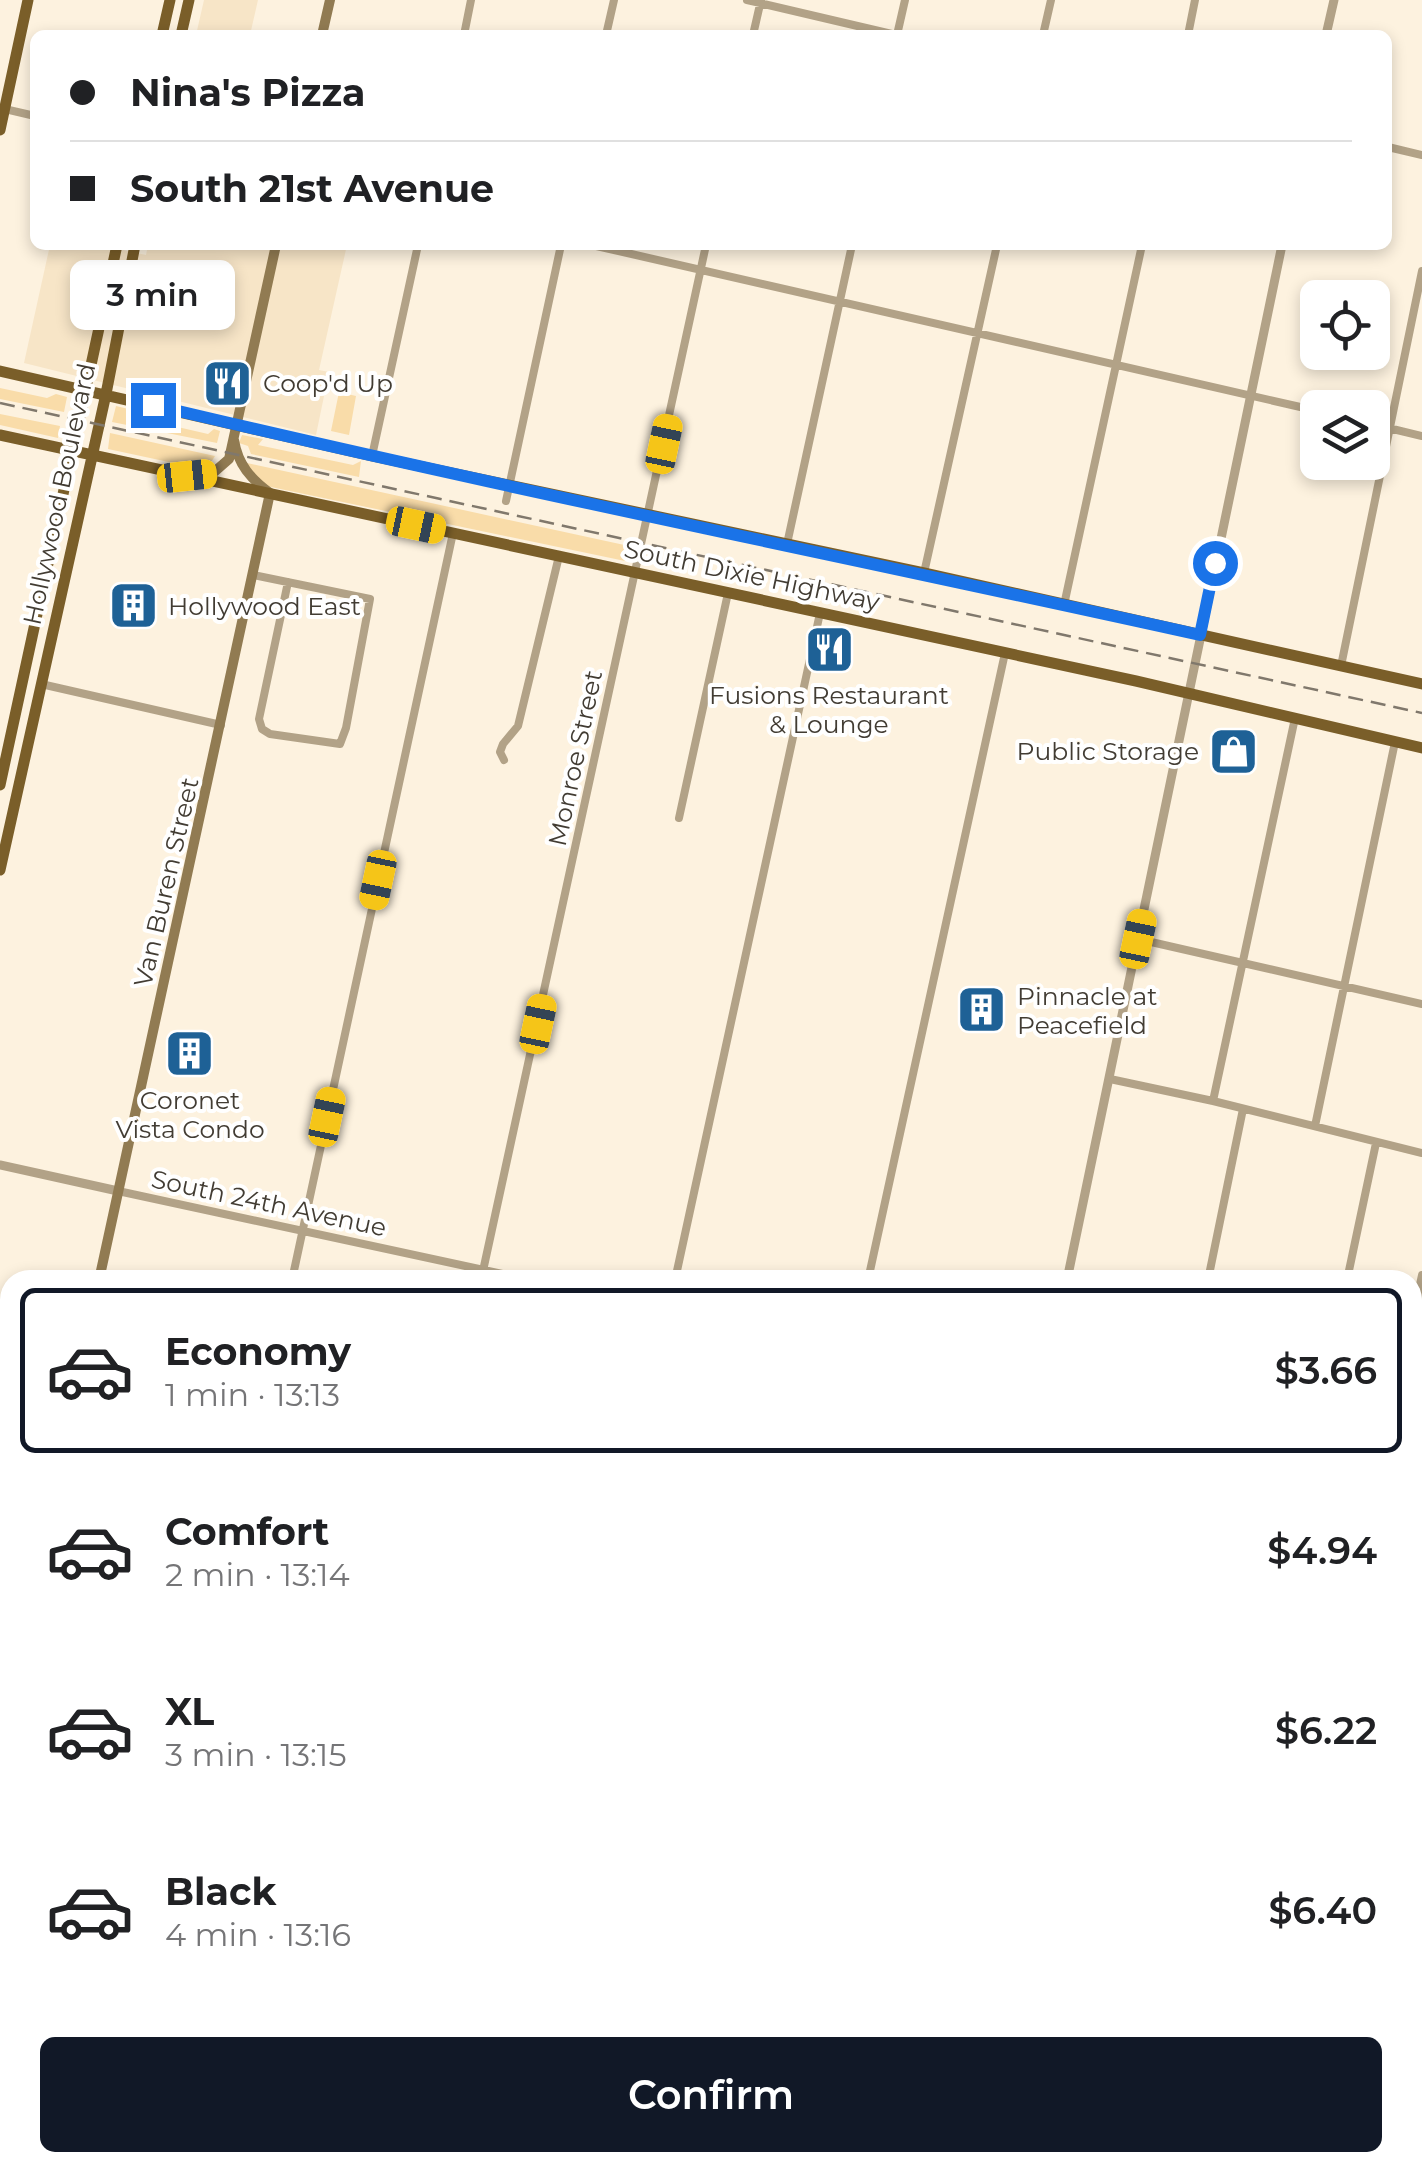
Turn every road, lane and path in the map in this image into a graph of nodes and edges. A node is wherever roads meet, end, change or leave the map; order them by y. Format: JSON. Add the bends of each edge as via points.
{"nodes":[{"id":1,"x":28,"y":0,"type":"edge"},
{"id":2,"x":170,"y":0,"type":"edge"},
{"id":3,"x":189,"y":0,"type":"edge"},
{"id":4,"x":330,"y":0,"type":"edge"},
{"id":5,"x":471,"y":0,"type":"edge"},
{"id":6,"x":614,"y":0,"type":"edge"},
{"id":7,"x":748,"y":0,"type":"edge"},
{"id":8,"x":905,"y":0,"type":"edge"},
{"id":9,"x":1051,"y":0,"type":"edge"},
{"id":10,"x":1195,"y":0,"type":"edge"},
{"id":11,"x":1334,"y":0,"type":"edge"},
{"id":12,"x":760,"y":2,"type":"edge"},
{"id":13,"x":163,"y":30,"type":"edge"},
{"id":14,"x":182,"y":30,"type":"edge"},
{"id":15,"x":323,"y":30,"type":"edge"},
{"id":16,"x":465,"y":30,"type":"edge"},
{"id":17,"x":607,"y":30,"type":"edge"},
{"id":18,"x":754,"y":30,"type":"edge"},
{"id":19,"x":876,"y":30,"type":"edge"},
{"id":20,"x":898,"y":30,"type":"edge"},
{"id":21,"x":1044,"y":30,"type":"edge"},
{"id":22,"x":1189,"y":30,"type":"edge"},
{"id":23,"x":1327,"y":30,"type":"edge"},
{"id":24,"x":2,"y":108,"type":"edge"},
{"id":25,"x":30,"y":115,"type":"edge"},
{"id":26,"x":0,"y":130,"type":"edge"},
{"id":27,"x":1392,"y":148,"type":"edge"},
{"id":28,"x":1422,"y":155,"type":"edge"},
{"id":29,"x":115,"y":250,"type":"edge"},
{"id":30,"x":134,"y":250,"type":"edge"},
{"id":31,"x":275,"y":250,"type":"edge"},
{"id":32,"x":417,"y":250,"type":"edge"},
{"id":33,"x":560,"y":250,"type":"edge"},
{"id":34,"x":614,"y":250,"type":"edge"},
{"id":35,"x":705,"y":250,"type":"edge"},
{"id":36,"x":851,"y":250,"type":"edge"},
{"id":37,"x":995,"y":250,"type":"edge"},
{"id":38,"x":1141,"y":250,"type":"edge"},
{"id":39,"x":1281,"y":250,"type":"edge"},
{"id":40,"x":701,"y":270,"type":"junction"},
{"id":41,"x":1422,"y":271,"type":"edge"},
{"id":42,"x":840,"y":301,"type":"junction"},
{"id":43,"x":977,"y":333,"type":"junction"},
{"id":44,"x":1116,"y":365,"type":"junction"},
{"id":45,"x":0,"y":371,"type":"edge"},
{"id":46,"x":86,"y":389,"type":"junction"},
{"id":47,"x":106,"y":394,"type":"junction"},
{"id":48,"x":1251,"y":395,"type":"junction"},
{"id":49,"x":1300,"y":407,"type":"edge"},
{"id":50,"x":237,"y":425,"type":"junction"},
{"id":51,"x":1390,"y":428,"type":"joint"},
{"id":52,"x":0,"y":435,"type":"edge"},
{"id":53,"x":1422,"y":436,"type":"edge"},
{"id":54,"x":234,"y":440,"type":"junction"},
{"id":55,"x":72,"y":450,"type":"junction"},
{"id":56,"x":89,"y":454,"type":"junction"},
{"id":57,"x":372,"y":456,"type":"junction"},
{"id":58,"x":187,"y":476,"type":"junction"},
{"id":59,"x":1379,"y":480,"type":"edge"},
{"id":60,"x":509,"y":486,"type":"junction"},
{"id":61,"x":270,"y":493,"type":"junction"},
{"id":62,"x":506,"y":501,"type":"dead end"},
{"id":63,"x":648,"y":516,"type":"junction"},
{"id":64,"x":453,"y":533,"type":"junction"},
{"id":65,"x":787,"y":544,"type":"junction"},
{"id":66,"x":52,"y":550,"type":"junction"},
{"id":67,"x":70,"y":550,"type":"junction"},
{"id":68,"x":559,"y":556,"type":"junction"},
{"id":69,"x":635,"y":573,"type":"junction"},
{"id":70,"x":924,"y":573,"type":"junction"},
{"id":71,"x":253,"y":575,"type":"junction"},
{"id":72,"x":288,"y":582,"type":"junction"},
{"id":73,"x":728,"y":593,"type":"junction"},
{"id":74,"x":1064,"y":604,"type":"junction"},
{"id":75,"x":820,"y":613,"type":"junction"},
{"id":76,"x":1200,"y":635,"type":"junction"},
{"id":77,"x":1005,"y":653,"type":"junction"},
{"id":78,"x":1341,"y":666,"type":"junction"},
{"id":79,"x":41,"y":684,"type":"junction"},
{"id":80,"x":1422,"y":684,"type":"edge"},
{"id":81,"x":1189,"y":693,"type":"junction"},
{"id":82,"x":1295,"y":718,"type":"junction"},
{"id":83,"x":222,"y":725,"type":"junction"},
{"id":84,"x":1395,"y":742,"type":"junction"},
{"id":85,"x":1422,"y":748,"type":"edge"},
{"id":86,"x":504,"y":760,"type":"dead end"},
{"id":87,"x":0,"y":785,"type":"edge"},
{"id":88,"x":679,"y":818,"type":"dead end"},
{"id":89,"x":0,"y":870,"type":"edge"},
{"id":90,"x":1138,"y":939,"type":"junction"},
{"id":91,"x":1242,"y":962,"type":"junction"},
{"id":92,"x":1345,"y":986,"type":"junction"},
{"id":93,"x":1422,"y":1004,"type":"edge"},
{"id":94,"x":1110,"y":1079,"type":"junction"},
{"id":95,"x":1213,"y":1101,"type":"junction"},
{"id":96,"x":1243,"y":1110,"type":"junction"},
{"id":97,"x":1315,"y":1126,"type":"junction"},
{"id":98,"x":1376,"y":1143,"type":"junction"},
{"id":99,"x":1422,"y":1154,"type":"edge"},
{"id":100,"x":0,"y":1165,"type":"edge"},
{"id":101,"x":118,"y":1191,"type":"junction"},
{"id":102,"x":303,"y":1232,"type":"junction"},
{"id":103,"x":101,"y":1270,"type":"edge"},
{"id":104,"x":294,"y":1270,"type":"edge"},
{"id":105,"x":461,"y":1270,"type":"edge"},
{"id":106,"x":483,"y":1270,"type":"edge"},
{"id":107,"x":677,"y":1270,"type":"edge"},
{"id":108,"x":870,"y":1270,"type":"edge"},
{"id":109,"x":1070,"y":1270,"type":"edge"},
{"id":110,"x":1210,"y":1270,"type":"edge"},
{"id":111,"x":1349,"y":1270,"type":"edge"}],
"edges":[{"from":1,"to":24,"type":"main road"},
{"from":2,"to":13,"type":"main road"},
{"from":3,"to":14,"type":"main road"},
{"from":4,"to":15,"type":"main road"},
{"from":5,"to":16,"type":"street"},
{"from":6,"to":17,"type":"street"},
{"from":7,"to":12,"type":"street"},
{"from":8,"to":20,"type":"street"},
{"from":9,"to":21,"type":"street"},
{"from":10,"to":22,"type":"street"},
{"from":11,"to":23,"type":"street"},
{"from":12,"to":18,"type":"street"},
{"from":12,"to":19,"type":"street"},
{"from":24,"to":25,"type":"street"},
{"from":24,"to":26,"type":"main road"},
{"from":27,"to":28,"type":"street"},
{"from":29,"to":46,"type":"main road","name":"Hollywood Boulevard"},
{"from":30,"to":47,"type":"main road","name":"Hollywood Boulevard"},
{"from":31,"to":50,"type":"main road"},
{"from":32,"to":57,"type":"street"},
{"from":33,"to":60,"type":"street"},
{"from":34,"to":40,"type":"street"},
{"from":35,"to":40,"type":"street","name":"Monroe Street"},
{"from":36,"to":42,"type":"street"},
{"from":37,"to":43,"type":"street"},
{"from":38,"to":44,"type":"street"},
{"from":39,"to":48,"type":"street"},
{"from":40,"to":42,"type":"street"},
{"from":40,"to":63,"type":"street","name":"Monroe Street"},
{"from":41,"to":51,"type":"street"},
{"from":42,"to":43,"type":"street"},
{"from":42,"to":65,"type":"street"},
{"from":43,"to":44,"type":"street"},
{"from":43,"to":70,"type":"street"},
{"from":44,"to":48,"type":"street"},
{"from":44,"to":74,"type":"street"},
{"from":45,"to":46,"type":"main road"},
{"from":46,"to":47,"type":"main road"},
{"from":46,"to":55,"type":"main road","name":"Hollywood Boulevard"},
{"from":46,"to":56,"type":"main road","via":[[96,407]]},
{"from":47,"to":50,"type":"main road"},
{"from":47,"to":56,"type":"main road","name":"Hollywood Boulevard"},
{"from":48,"to":49,"type":"street"},
{"from":48,"to":76,"type":"street"},
{"from":50,"to":54,"type":"main road"},
{"from":50,"to":57,"type":"main road"},
{"from":51,"to":53,"type":"street"},
{"from":52,"to":55,"type":"main road","name":"South Dixie Highway"},
{"from":54,"to":58,"type":"main road","via":[[223,466]]},
{"from":54,"to":61,"type":"main road","via":[[247,472]]},
{"from":55,"to":56,"type":"main road","name":"South Dixie Highway"},
{"from":55,"to":66,"type":"main road","name":"Hollywood Boulevard"},
{"from":56,"to":58,"type":"main road","name":"South Dixie Highway"},
{"from":56,"to":67,"type":"main road","name":"Hollywood Boulevard"},
{"from":57,"to":60,"type":"main road"},
{"from":58,"to":61,"type":"main road","name":"South Dixie Highway"},
{"from":59,"to":78,"type":"street"},
{"from":60,"to":62,"type":"street"},
{"from":60,"to":63,"type":"main road"},
{"from":61,"to":64,"type":"main road","name":"South Dixie Highway"},
{"from":61,"to":71,"type":"main road","name":"Van Buren Street"},
{"from":63,"to":65,"type":"main road"},
{"from":63,"to":69,"type":"street","name":"Monroe Street"},
{"from":64,"to":68,"type":"main road","name":"South Dixie Highway"},
{"from":64,"to":102,"type":"street"},
{"from":65,"to":70,"type":"main road"},
{"from":66,"to":67,"type":"main road"},
{"from":66,"to":87,"type":"main road","name":"Hollywood Boulevard"},
{"from":67,"to":79,"type":"main road","name":"Hollywood Boulevard"},
{"from":68,"to":69,"type":"main road","name":"South Dixie Highway"},
{"from":68,"to":86,"type":"street","via":[[522,715],[500,752]]},
{"from":69,"to":73,"type":"main road","name":"South Dixie Highway"},
{"from":69,"to":106,"type":"street","name":"Monroe Street"},
{"from":70,"to":74,"type":"main road"},
{"from":71,"to":72,"type":"street"},
{"from":71,"to":83,"type":"main road","name":"Van Buren Street"},
{"from":72,"to":72,"type":"street","via":[[370,600],[340,744],[262,729]]},
{"from":73,"to":75,"type":"main road","name":"South Dixie Highway"},
{"from":73,"to":88,"type":"street"},
{"from":74,"to":76,"type":"main road"},
{"from":75,"to":77,"type":"main road","name":"South Dixie Highway"},
{"from":75,"to":107,"type":"street"},
{"from":76,"to":78,"type":"main road"},
{"from":76,"to":81,"type":"street"},
{"from":77,"to":81,"type":"main road","name":"South Dixie Highway"},
{"from":77,"to":108,"type":"street"},
{"from":78,"to":80,"type":"main road"},
{"from":79,"to":83,"type":"street"},
{"from":79,"to":89,"type":"main road","name":"Hollywood Boulevard"},
{"from":81,"to":82,"type":"main road","name":"South Dixie Highway"},
{"from":81,"to":90,"type":"street"},
{"from":82,"to":84,"type":"main road","name":"South Dixie Highway"},
{"from":82,"to":91,"type":"street"},
{"from":83,"to":101,"type":"main road","name":"Van Buren Street"},
{"from":84,"to":85,"type":"main road","name":"South Dixie Highway"},
{"from":84,"to":92,"type":"street"},
{"from":90,"to":91,"type":"street"},
{"from":90,"to":94,"type":"street"},
{"from":91,"to":92,"type":"street"},
{"from":91,"to":95,"type":"street"},
{"from":92,"to":93,"type":"street"},
{"from":92,"to":97,"type":"street"},
{"from":94,"to":95,"type":"street"},
{"from":94,"to":109,"type":"street"},
{"from":95,"to":96,"type":"street"},
{"from":96,"to":97,"type":"street"},
{"from":96,"to":110,"type":"street"},
{"from":97,"to":98,"type":"street"},
{"from":98,"to":99,"type":"street"},
{"from":98,"to":111,"type":"street"},
{"from":100,"to":101,"type":"street","name":"South 24th Avenue"},
{"from":101,"to":102,"type":"street","name":"South 24th Avenue"},
{"from":101,"to":103,"type":"main road","name":"Van Buren Street"},
{"from":102,"to":104,"type":"street"},
{"from":102,"to":105,"type":"street","name":"South 24th Avenue"}]}
